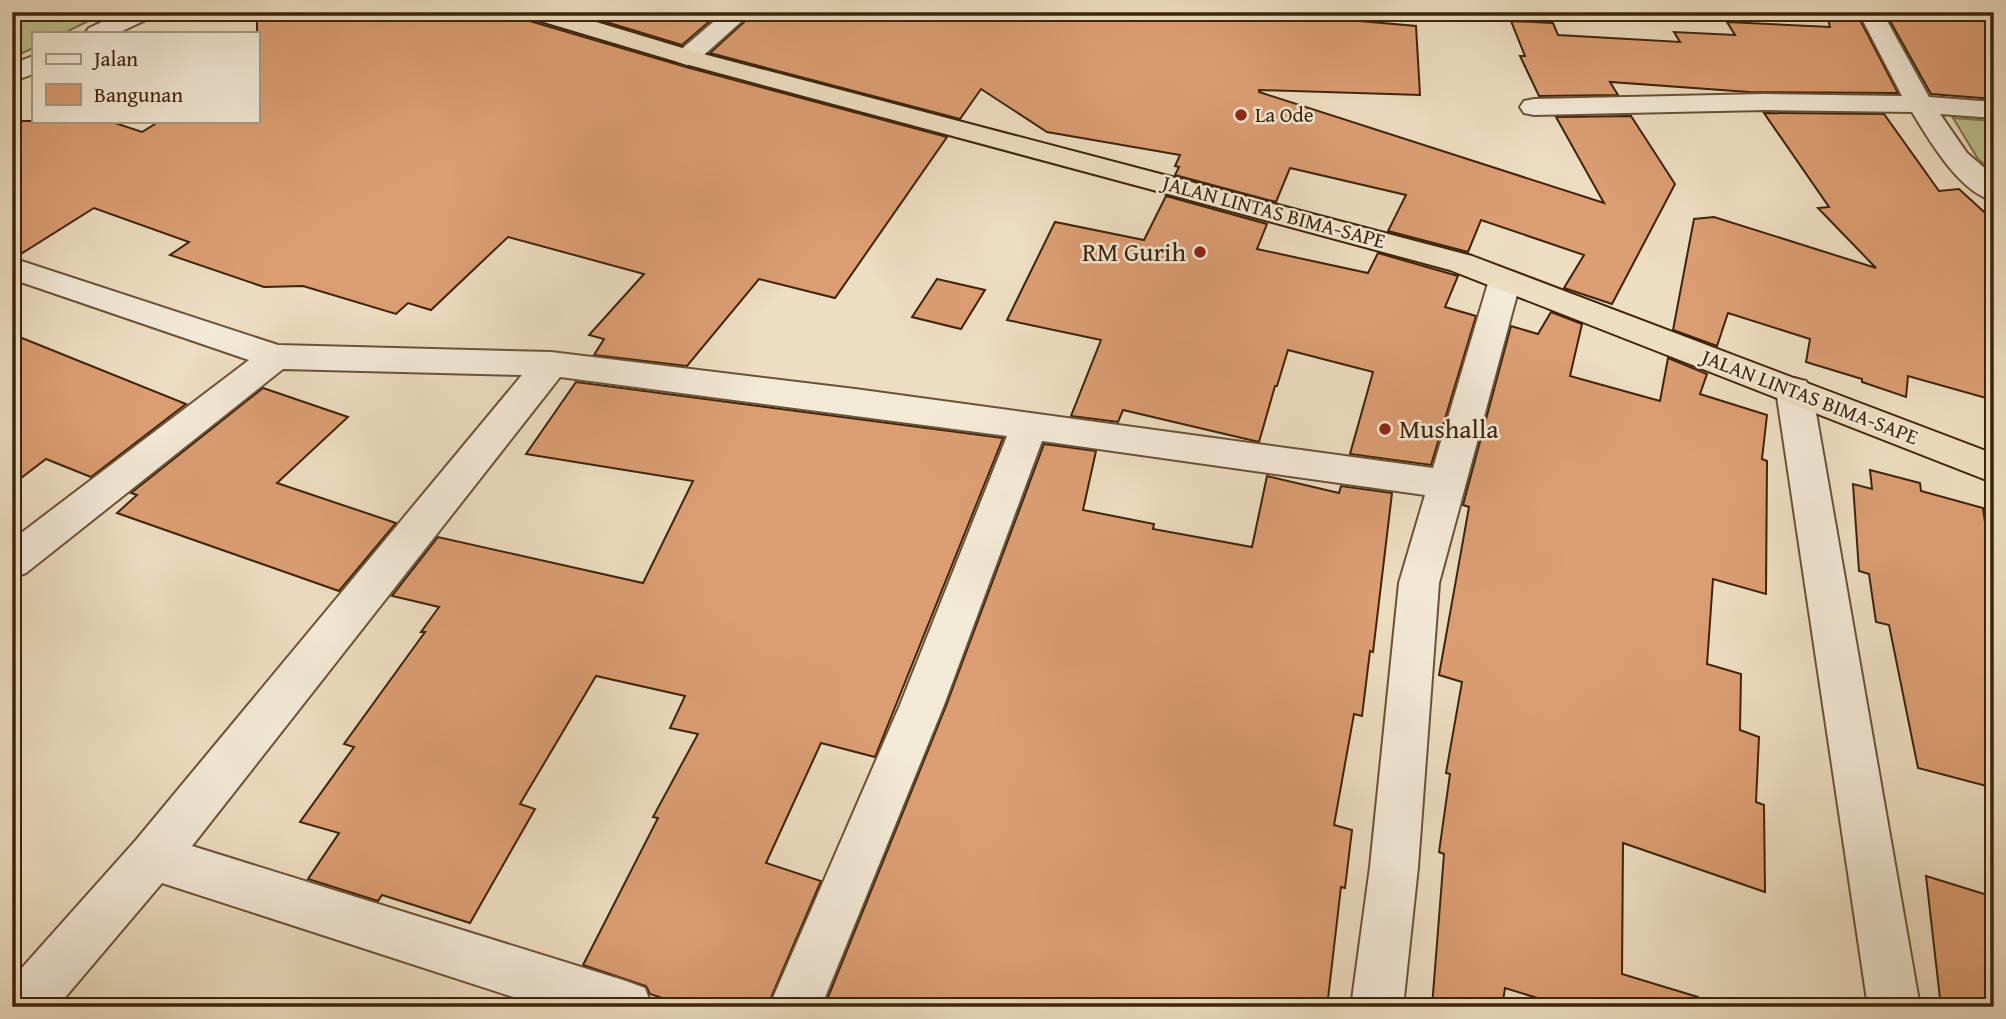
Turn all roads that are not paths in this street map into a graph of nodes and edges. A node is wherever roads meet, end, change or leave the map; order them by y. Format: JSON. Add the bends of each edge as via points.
{"nodes":[{"id":1,"x":143,"y":12,"type":"edge"},
{"id":2,"x":536,"y":12,"type":"edge"},
{"id":3,"x":740,"y":12,"type":"edge"},
{"id":4,"x":1874,"y":19,"type":"dead end"},
{"id":5,"x":100,"y":32,"type":"edge"},
{"id":6,"x":687,"y":57,"type":"junction"},
{"id":7,"x":32,"y":64,"type":"edge"},
{"id":8,"x":12,"y":74,"type":"edge"},
{"id":9,"x":1920,"y":104,"type":"junction"},
{"id":10,"x":1534,"y":107,"type":"dead end"},
{"id":11,"x":1994,"y":110,"type":"edge"},
{"id":12,"x":1994,"y":192,"type":"edge"},
{"id":13,"x":12,"y":268,"type":"edge"},
{"id":14,"x":1505,"y":280,"type":"junction"},
{"id":15,"x":276,"y":357,"type":"junction"},
{"id":16,"x":551,"y":364,"type":"junction"},
{"id":17,"x":1794,"y":390,"type":"junction"},
{"id":18,"x":1030,"y":427,"type":"junction"},
{"id":19,"x":1994,"y":469,"type":"edge"},
{"id":20,"x":1448,"y":484,"type":"junction"},
{"id":21,"x":12,"y":562,"type":"edge"},
{"id":22,"x":153,"y":857,"type":"junction"},
{"id":23,"x":22,"y":1007,"type":"edge"},
{"id":24,"x":626,"y":1007,"type":"edge"},
{"id":25,"x":795,"y":1007,"type":"edge"},
{"id":26,"x":1377,"y":1007,"type":"edge"},
{"id":27,"x":1894,"y":1007,"type":"edge"}],
"edges":[{"from":1,"to":5,"type":"street"},
{"from":2,"to":6,"type":"highway","name":"JALAN LINTAS BIMA-SAPE"},
{"from":3,"to":6,"type":"street"},
{"from":4,"to":9,"type":"street"},
{"from":6,"to":14,"type":"highway","name":"JALAN LINTAS BIMA-SAPE","via":[[1448,259]]},
{"from":7,"to":8,"type":"street"},
{"from":9,"to":10,"type":"street"},
{"from":9,"to":11,"type":"street"},
{"from":9,"to":12,"type":"street","via":[[1957,159]]},
{"from":13,"to":15,"type":"street"},
{"from":14,"to":17,"type":"highway","name":"JALAN LINTAS BIMA-SAPE"},
{"from":14,"to":20,"type":"street"},
{"from":15,"to":16,"type":"street"},
{"from":15,"to":21,"type":"street"},
{"from":16,"to":18,"type":"street"},
{"from":16,"to":22,"type":"street"},
{"from":17,"to":19,"type":"highway","name":"JALAN LINTAS BIMA-SAPE"},
{"from":17,"to":27,"type":"street"},
{"from":18,"to":20,"type":"street"},
{"from":18,"to":25,"type":"street","via":[[922,705]]},
{"from":20,"to":26,"type":"street","via":[[1419,583]]},
{"from":22,"to":23,"type":"street"},
{"from":22,"to":24,"type":"street"}]}
